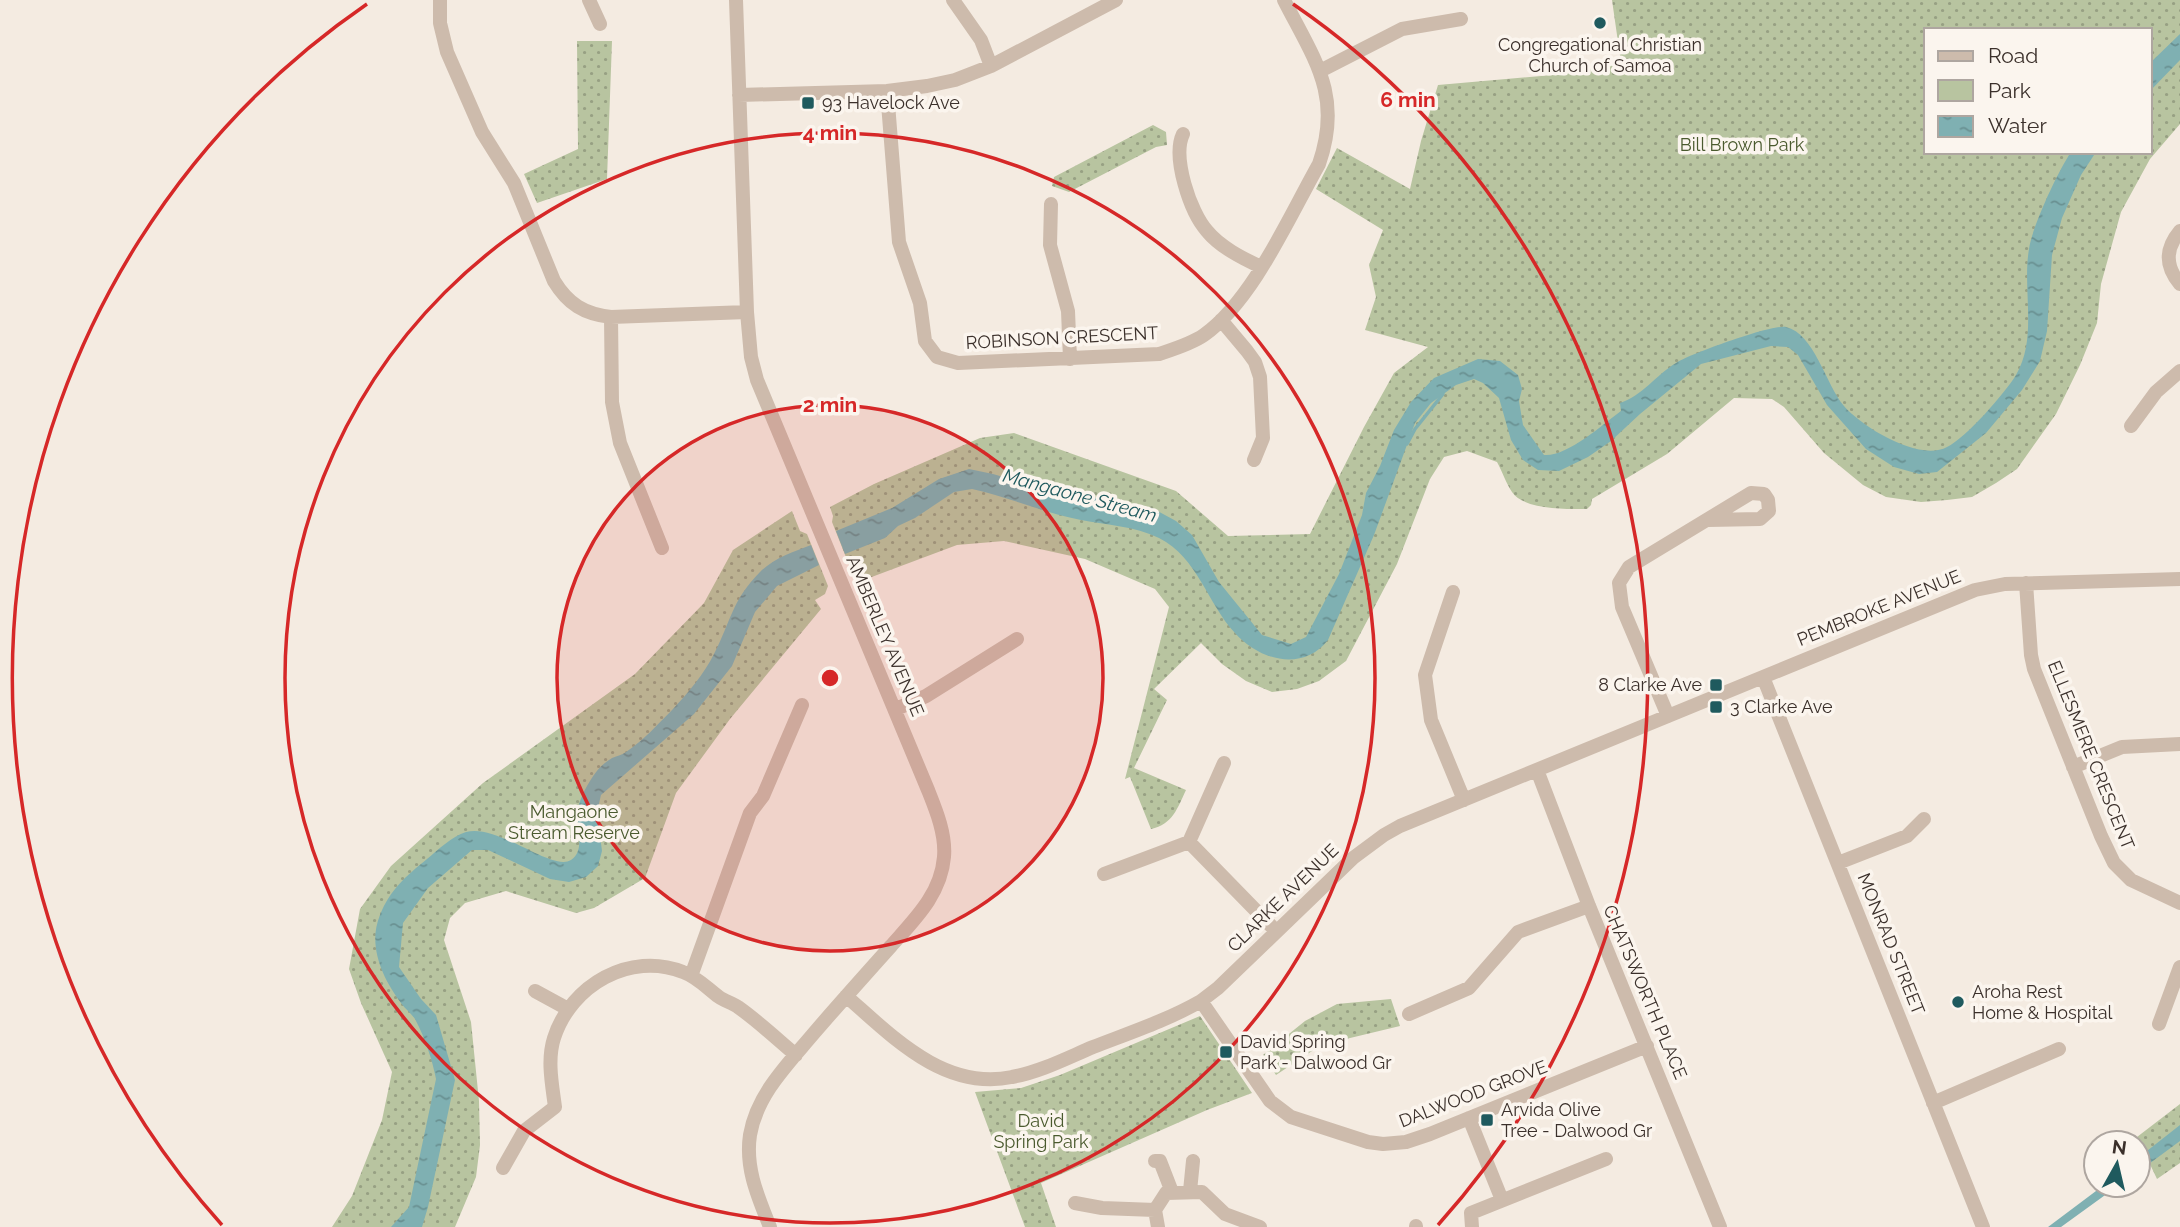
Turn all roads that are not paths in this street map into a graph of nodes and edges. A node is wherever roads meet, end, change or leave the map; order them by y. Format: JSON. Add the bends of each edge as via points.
{"nodes":[{"id":1,"x":440,"y":0,"type":"edge"},
{"id":2,"x":589,"y":0,"type":"edge"},
{"id":3,"x":736,"y":0,"type":"edge"},
{"id":4,"x":953,"y":0,"type":"edge"},
{"id":5,"x":1116,"y":0,"type":"edge"},
{"id":6,"x":1283,"y":0,"type":"edge"},
{"id":7,"x":1461,"y":19,"type":"dead end"},
{"id":8,"x":600,"y":24,"type":"dead end"},
{"id":9,"x":991,"y":66,"type":"junction"},
{"id":10,"x":1320,"y":71,"type":"junction"},
{"id":11,"x":887,"y":91,"type":"junction"},
{"id":12,"x":739,"y":95,"type":"junction"},
{"id":13,"x":1183,"y":134,"type":"dead end"},
{"id":14,"x":1051,"y":204,"type":"dead end"},
{"id":15,"x":2180,"y":231,"type":"edge"},
{"id":16,"x":1261,"y":267,"type":"junction"},
{"id":17,"x":2180,"y":284,"type":"edge"},
{"id":18,"x":747,"y":312,"type":"junction"},
{"id":19,"x":611,"y":317,"type":"junction"},
{"id":20,"x":1221,"y":320,"type":"junction"},
{"id":21,"x":1070,"y":359,"type":"junction"},
{"id":22,"x":2180,"y":371,"type":"edge"},
{"id":23,"x":2131,"y":425,"type":"dead end"},
{"id":24,"x":1254,"y":460,"type":"dead end"},
{"id":25,"x":1708,"y":520,"type":"dead end"},
{"id":26,"x":662,"y":548,"type":"dead end"},
{"id":27,"x":2180,"y":579,"type":"edge"},
{"id":28,"x":2026,"y":583,"type":"junction"},
{"id":29,"x":1453,"y":592,"type":"dead end"},
{"id":30,"x":1017,"y":639,"type":"dead end"},
{"id":31,"x":1763,"y":677,"type":"junction"},
{"id":32,"x":802,"y":705,"type":"dead end"},
{"id":33,"x":896,"y":709,"type":"junction"},
{"id":34,"x":1668,"y":716,"type":"junction"},
{"id":35,"x":2180,"y":744,"type":"edge"},
{"id":36,"x":1224,"y":763,"type":"dead end"},
{"id":37,"x":2073,"y":767,"type":"junction"},
{"id":38,"x":1537,"y":770,"type":"junction"},
{"id":39,"x":1464,"y":800,"type":"junction"},
{"id":40,"x":1924,"y":819,"type":"dead end"},
{"id":41,"x":1189,"y":842,"type":"junction"},
{"id":42,"x":1838,"y":863,"type":"junction"},
{"id":43,"x":1104,"y":874,"type":"dead end"},
{"id":44,"x":2180,"y":903,"type":"edge"},
{"id":45,"x":1589,"y":906,"type":"junction"},
{"id":46,"x":1276,"y":932,"type":"junction"},
{"id":47,"x":2180,"y":967,"type":"edge"},
{"id":48,"x":691,"y":976,"type":"junction"},
{"id":49,"x":536,"y":991,"type":"dead end"},
{"id":50,"x":846,"y":996,"type":"junction"},
{"id":51,"x":1201,"y":1001,"type":"junction"},
{"id":52,"x":568,"y":1009,"type":"junction"},
{"id":53,"x":1409,"y":1014,"type":"dead end"},
{"id":54,"x":2159,"y":1024,"type":"dead end"},
{"id":55,"x":1647,"y":1046,"type":"junction"},
{"id":56,"x":2059,"y":1049,"type":"dead end"},
{"id":57,"x":796,"y":1055,"type":"junction"},
{"id":58,"x":1933,"y":1102,"type":"junction"},
{"id":59,"x":1469,"y":1118,"type":"junction"},
{"id":60,"x":1606,"y":1159,"type":"dead end"},
{"id":61,"x":1155,"y":1161,"type":"dead end"},
{"id":62,"x":1193,"y":1161,"type":"dead end"},
{"id":63,"x":503,"y":1168,"type":"dead end"},
{"id":64,"x":1190,"y":1191,"type":"junction"},
{"id":65,"x":1172,"y":1192,"type":"junction"},
{"id":66,"x":1502,"y":1200,"type":"junction"},
{"id":67,"x":1075,"y":1202,"type":"dead end"},
{"id":68,"x":1155,"y":1210,"type":"junction"},
{"id":69,"x":770,"y":1227,"type":"edge"},
{"id":70,"x":1158,"y":1227,"type":"edge"},
{"id":71,"x":1260,"y":1227,"type":"edge"},
{"id":72,"x":1472,"y":1227,"type":"edge"},
{"id":73,"x":1720,"y":1227,"type":"edge"},
{"id":74,"x":1983,"y":1227,"type":"edge"}],
"edges":[{"from":1,"to":19,"type":"street","via":[[447,52],[482,132],[514,183],[554,281],[574,306]]},
{"from":2,"to":8,"type":"street"},
{"from":3,"to":12,"type":"street","name":"AMBERLEY AVENUE"},
{"from":4,"to":9,"type":"street","via":[[981,40]]},
{"from":5,"to":9,"type":"street"},
{"from":6,"to":10,"type":"street","name":"ROBINSON CRESCENT"},
{"from":7,"to":10,"type":"street","via":[[1402,29]]},
{"from":9,"to":11,"type":"street","via":[[955,80]]},
{"from":10,"to":16,"type":"street","name":"ROBINSON CRESCENT","via":[[1328,97],[1324,148]]},
{"from":11,"to":12,"type":"street"},
{"from":11,"to":21,"type":"street","name":"ROBINSON CRESCENT","via":[[899,242],[920,303],[925,341],[937,357],[958,363]]},
{"from":12,"to":18,"type":"street","name":"AMBERLEY AVENUE"},
{"from":13,"to":16,"type":"street","via":[[1183,174],[1205,229]]},
{"from":14,"to":21,"type":"street","via":[[1050,245],[1068,312]]},
{"from":15,"to":17,"type":"street","via":[[2168,259]]},
{"from":16,"to":20,"type":"street","name":"ROBINSON CRESCENT","via":[[1239,302]]},
{"from":18,"to":19,"type":"street"},
{"from":18,"to":33,"type":"street","name":"AMBERLEY AVENUE","via":[[757,380]]},
{"from":19,"to":26,"type":"street","via":[[612,402],[620,443]]},
{"from":20,"to":21,"type":"street","name":"ROBINSON CRESCENT","via":[[1202,336],[1159,354]]},
{"from":20,"to":24,"type":"street","via":[[1255,362],[1261,377],[1263,438]]},
{"from":22,"to":23,"type":"street"},
{"from":25,"to":34,"type":"street","via":[[1629,567],[1619,583],[1622,607]]},
{"from":27,"to":28,"type":"street","name":"PEMBROKE AVENUE"},
{"from":28,"to":31,"type":"street","name":"PEMBROKE AVENUE","via":[[1991,586],[1957,596]]},
{"from":28,"to":37,"type":"street","name":"ELLESMERE CRESCENT","via":[[2034,669]]},
{"from":29,"to":39,"type":"street","via":[[1425,675],[1426,699]]},
{"from":30,"to":33,"type":"street","via":[[926,696]]},
{"from":31,"to":34,"type":"street","name":"CLARKE AVENUE"},
{"from":31,"to":42,"type":"street","name":"MONRAD STREET"},
{"from":32,"to":48,"type":"street","via":[[763,796],[750,813]]},
{"from":33,"to":50,"type":"street","name":"AMBERLEY AVENUE","via":[[937,813],[945,854],[941,876],[924,909]]},
{"from":34,"to":38,"type":"street","name":"CLARKE AVENUE"},
{"from":35,"to":37,"type":"street","via":[[2122,747]]},
{"from":36,"to":41,"type":"street"},
{"from":37,"to":44,"type":"street","name":"ELLESMERE CRESCENT","via":[[2114,863],[2131,880]]},
{"from":38,"to":39,"type":"street","name":"CLARKE AVENUE"},
{"from":38,"to":45,"type":"street","name":"CHATSWORTH PLACE"},
{"from":39,"to":46,"type":"street","name":"CLARKE AVENUE","via":[[1384,835],[1353,858]]},
{"from":40,"to":42,"type":"street","via":[[1908,836]]},
{"from":41,"to":43,"type":"street"},
{"from":41,"to":46,"type":"street"},
{"from":42,"to":58,"type":"street","name":"MONRAD STREET"},
{"from":45,"to":53,"type":"street","via":[[1518,932],[1469,988]]},
{"from":45,"to":55,"type":"street","name":"CHATSWORTH PLACE"},
{"from":46,"to":51,"type":"street","name":"CLARKE AVENUE"},
{"from":47,"to":54,"type":"street"},
{"from":48,"to":52,"type":"street","via":[[653,966],[612,973],[590,986]]},
{"from":48,"to":57,"type":"street","via":[[737,1006]]},
{"from":49,"to":52,"type":"street"},
{"from":50,"to":51,"type":"street","name":"CLARKE AVENUE","via":[[929,1063],[960,1075],[993,1080],[1034,1071]]},
{"from":50,"to":57,"type":"street","name":"AMBERLEY AVENUE"},
{"from":51,"to":59,"type":"street","name":"DALWOOD GROVE","via":[[1270,1101],[1291,1117],[1383,1144],[1406,1142]]},
{"from":52,"to":63,"type":"street","via":[[552,1050],[555,1107],[524,1131]]},
{"from":55,"to":59,"type":"street","name":"DALWOOD GROVE"},
{"from":55,"to":73,"type":"street","name":"CHATSWORTH PLACE"},
{"from":56,"to":58,"type":"street"},
{"from":57,"to":69,"type":"street","name":"AMBERLEY AVENUE","via":[[765,1094],[750,1136],[753,1184]]},
{"from":58,"to":74,"type":"street","name":"MONRAD STREET"},
{"from":59,"to":66,"type":"street"},
{"from":60,"to":66,"type":"street"},
{"from":61,"to":65,"type":"street","via":[[1160,1161]]},
{"from":62,"to":64,"type":"street"},
{"from":64,"to":65,"type":"street"},
{"from":64,"to":71,"type":"street","via":[[1202,1192],[1224,1214]]},
{"from":65,"to":68,"type":"street","via":[[1166,1193]]},
{"from":66,"to":72,"type":"street","via":[[1471,1213]]},
{"from":67,"to":68,"type":"street"},
{"from":68,"to":70,"type":"street"}]}
